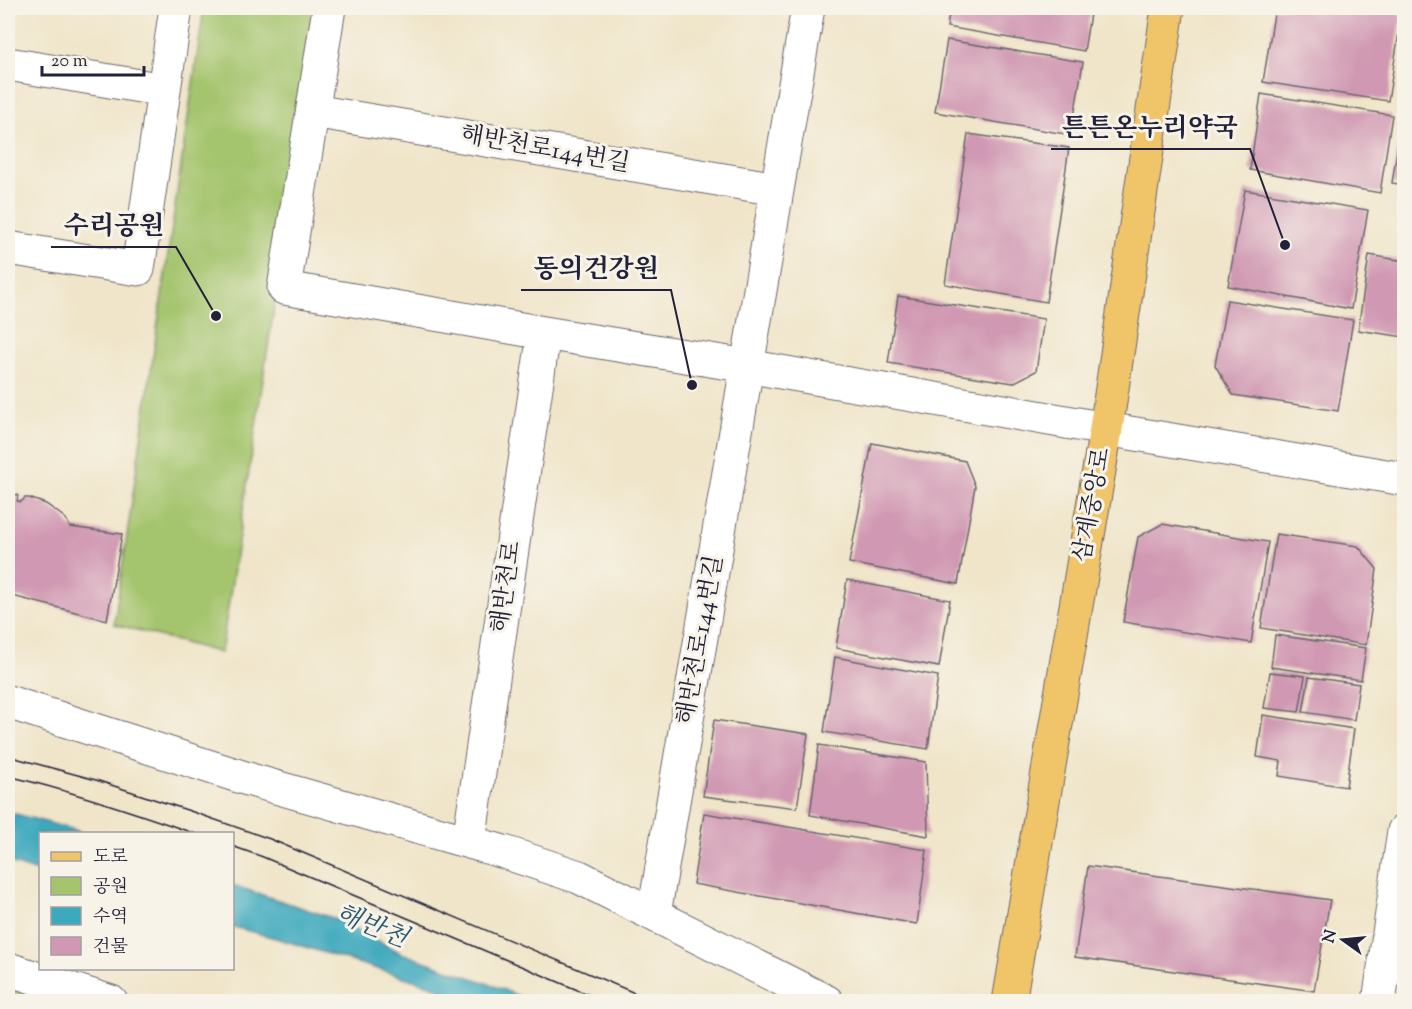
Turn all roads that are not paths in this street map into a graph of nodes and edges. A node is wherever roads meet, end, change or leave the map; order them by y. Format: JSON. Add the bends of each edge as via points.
{"nodes":[{"id":1,"x":176,"y":8,"type":"edge"},
{"id":2,"x":329,"y":8,"type":"edge"},
{"id":3,"x":808,"y":8,"type":"edge"},
{"id":4,"x":1168,"y":8,"type":"edge"},
{"id":5,"x":8,"y":64,"type":"edge"},
{"id":6,"x":164,"y":90,"type":"junction"},
{"id":7,"x":313,"y":111,"type":"junction"},
{"id":8,"x":777,"y":189,"type":"junction"},
{"id":9,"x":8,"y":248,"type":"edge"},
{"id":10,"x":544,"y":333,"type":"junction"},
{"id":11,"x":747,"y":366,"type":"junction"},
{"id":12,"x":1106,"y":429,"type":"junction"},
{"id":13,"x":1404,"y":479,"type":"edge"},
{"id":14,"x":8,"y":702,"type":"edge"},
{"id":15,"x":1404,"y":831,"type":"edge"},
{"id":16,"x":469,"y":841,"type":"junction"},
{"id":17,"x":654,"y":914,"type":"junction"},
{"id":18,"x":8,"y":969,"type":"edge"},
{"id":19,"x":111,"y":1002,"type":"edge"},
{"id":20,"x":827,"y":1002,"type":"edge"},
{"id":21,"x":1009,"y":1002,"type":"edge"},
{"id":22,"x":1379,"y":1002,"type":"edge"}],
"edges":[{"from":1,"to":6,"type":"street"},
{"from":2,"to":7,"type":"street"},
{"from":3,"to":8,"type":"street","name":"해반천로144번길"},
{"from":4,"to":12,"type":"main road","name":"삼계중앙로"},
{"from":5,"to":6,"type":"street"},
{"from":6,"to":9,"type":"street","via":[[138,269]]},
{"from":7,"to":8,"type":"street","name":"해반천로144번길"},
{"from":7,"to":10,"type":"street","via":[[284,288]]},
{"from":8,"to":11,"type":"street","name":"해반천로144번길"},
{"from":10,"to":11,"type":"street"},
{"from":10,"to":16,"type":"street","name":"해반천로"},
{"from":11,"to":12,"type":"street"},
{"from":11,"to":17,"type":"street","name":"해반천로144번길"},
{"from":12,"to":13,"type":"street"},
{"from":12,"to":21,"type":"main road","name":"삼계중앙로"},
{"from":14,"to":16,"type":"street","via":[[251,780]]},
{"from":15,"to":22,"type":"street"},
{"from":16,"to":17,"type":"street","via":[[579,877]]},
{"from":17,"to":20,"type":"street"},
{"from":18,"to":19,"type":"street"}]}
